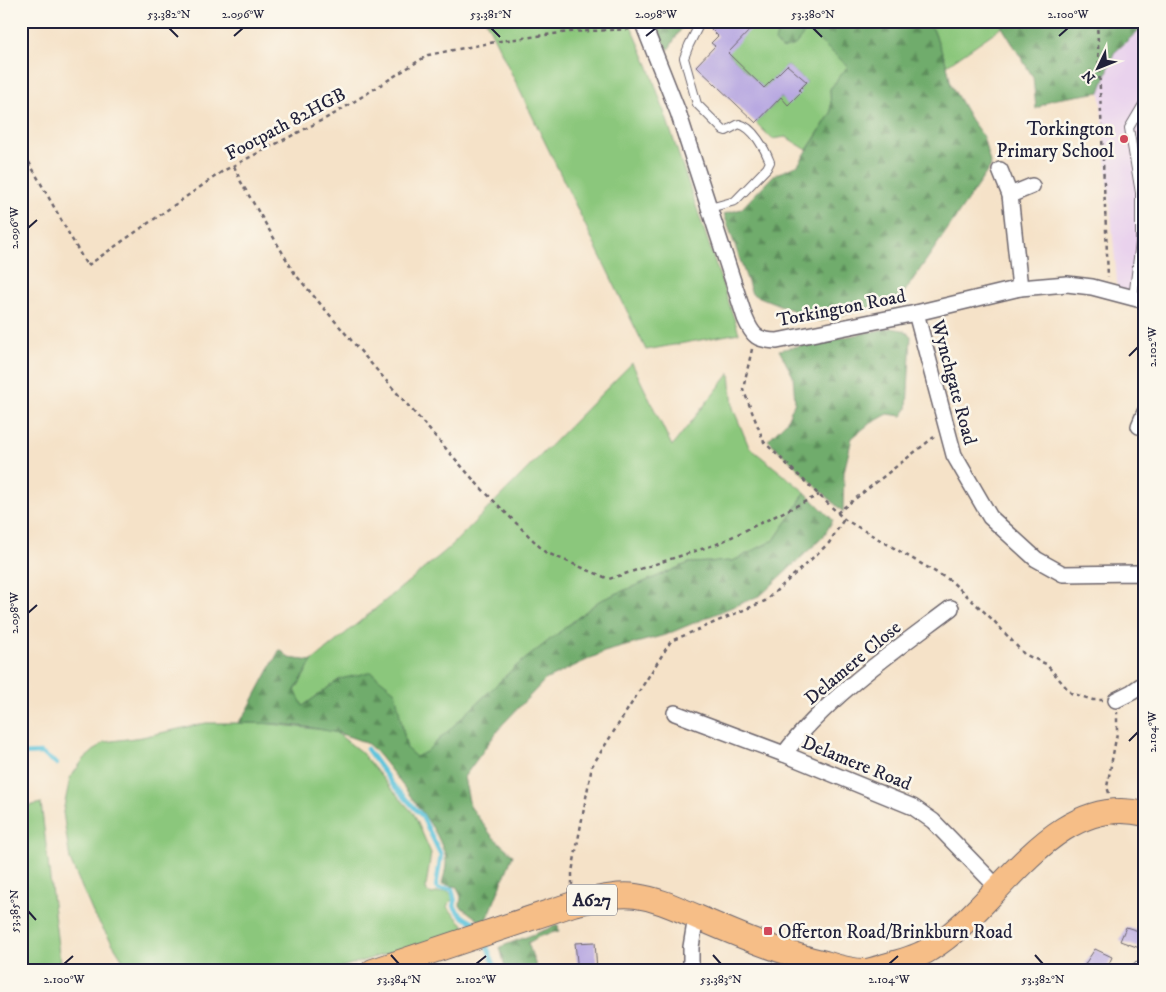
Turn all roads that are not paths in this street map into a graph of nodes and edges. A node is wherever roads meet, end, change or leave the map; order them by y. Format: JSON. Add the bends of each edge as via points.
{"nodes":[{"id":1,"x":701,"y":21,"type":"edge"},
{"id":2,"x":644,"y":25,"type":"edge"},
{"id":3,"x":1145,"y":101,"type":"edge"},
{"id":4,"x":1000,"y":170,"type":"dead end"},
{"id":5,"x":1032,"y":186,"type":"dead end"},
{"id":6,"x":1010,"y":195,"type":"junction"},
{"id":7,"x":710,"y":208,"type":"junction"},
{"id":8,"x":1020,"y":288,"type":"junction"},
{"id":9,"x":1139,"y":300,"type":"edge"},
{"id":10,"x":916,"y":313,"type":"junction"},
{"id":11,"x":1145,"y":412,"type":"edge"},
{"id":12,"x":1139,"y":426,"type":"dead end"},
{"id":13,"x":1145,"y":574,"type":"edge"},
{"id":14,"x":951,"y":608,"type":"dead end"},
{"id":15,"x":1145,"y":683,"type":"edge"},
{"id":16,"x":1116,"y":700,"type":"road end"},
{"id":17,"x":675,"y":713,"type":"dead end"},
{"id":18,"x":784,"y":754,"type":"junction"},
{"id":19,"x":1145,"y":814,"type":"edge"},
{"id":20,"x":998,"y":888,"type":"junction"},
{"id":21,"x":696,"y":917,"type":"junction"},
{"id":22,"x":373,"y":971,"type":"edge"},
{"id":23,"x":691,"y":971,"type":"edge"},
{"id":24,"x":866,"y":971,"type":"edge"}],
"edges":[{"from":1,"to":7,"type":"lane","via":[[684,58],[697,104],[723,130],[739,124],[746,127],[770,162],[768,168],[735,201]]},
{"from":2,"to":7,"type":"street","name":"Torkington Road"},
{"from":3,"to":9,"type":"lane","via":[[1129,128],[1140,193]]},
{"from":4,"to":6,"type":"street"},
{"from":5,"to":6,"type":"street"},
{"from":6,"to":8,"type":"street"},
{"from":7,"to":10,"type":"street","name":"Torkington Road","via":[[754,336],[777,341]]},
{"from":8,"to":9,"type":"street","name":"Torkington Road","via":[[1067,284]]},
{"from":8,"to":10,"type":"street","name":"Torkington Road"},
{"from":10,"to":13,"type":"street","name":"Wynchgate Road","via":[[954,455],[990,517],[1036,559],[1063,574]]},
{"from":11,"to":12,"type":"street"},
{"from":14,"to":18,"type":"street","name":"Delamere Close","via":[[840,696]]},
{"from":15,"to":16,"type":"street"},
{"from":17,"to":18,"type":"street","name":"Delamere Road"},
{"from":18,"to":20,"type":"street","name":"Delamere Road","via":[[913,807],[933,821]]},
{"from":19,"to":20,"type":"main road","number":"A627","via":[[1114,812],[1071,824],[1049,838]]},
{"from":20,"to":24,"type":"main road","number":"A627","via":[[978,910],[930,950]]},
{"from":21,"to":22,"type":"main road","number":"A627","via":[[665,902],[634,895],[600,898],[573,904]]},
{"from":21,"to":23,"type":"street"},
{"from":21,"to":24,"type":"main road","number":"A627","via":[[792,956]]}]}
